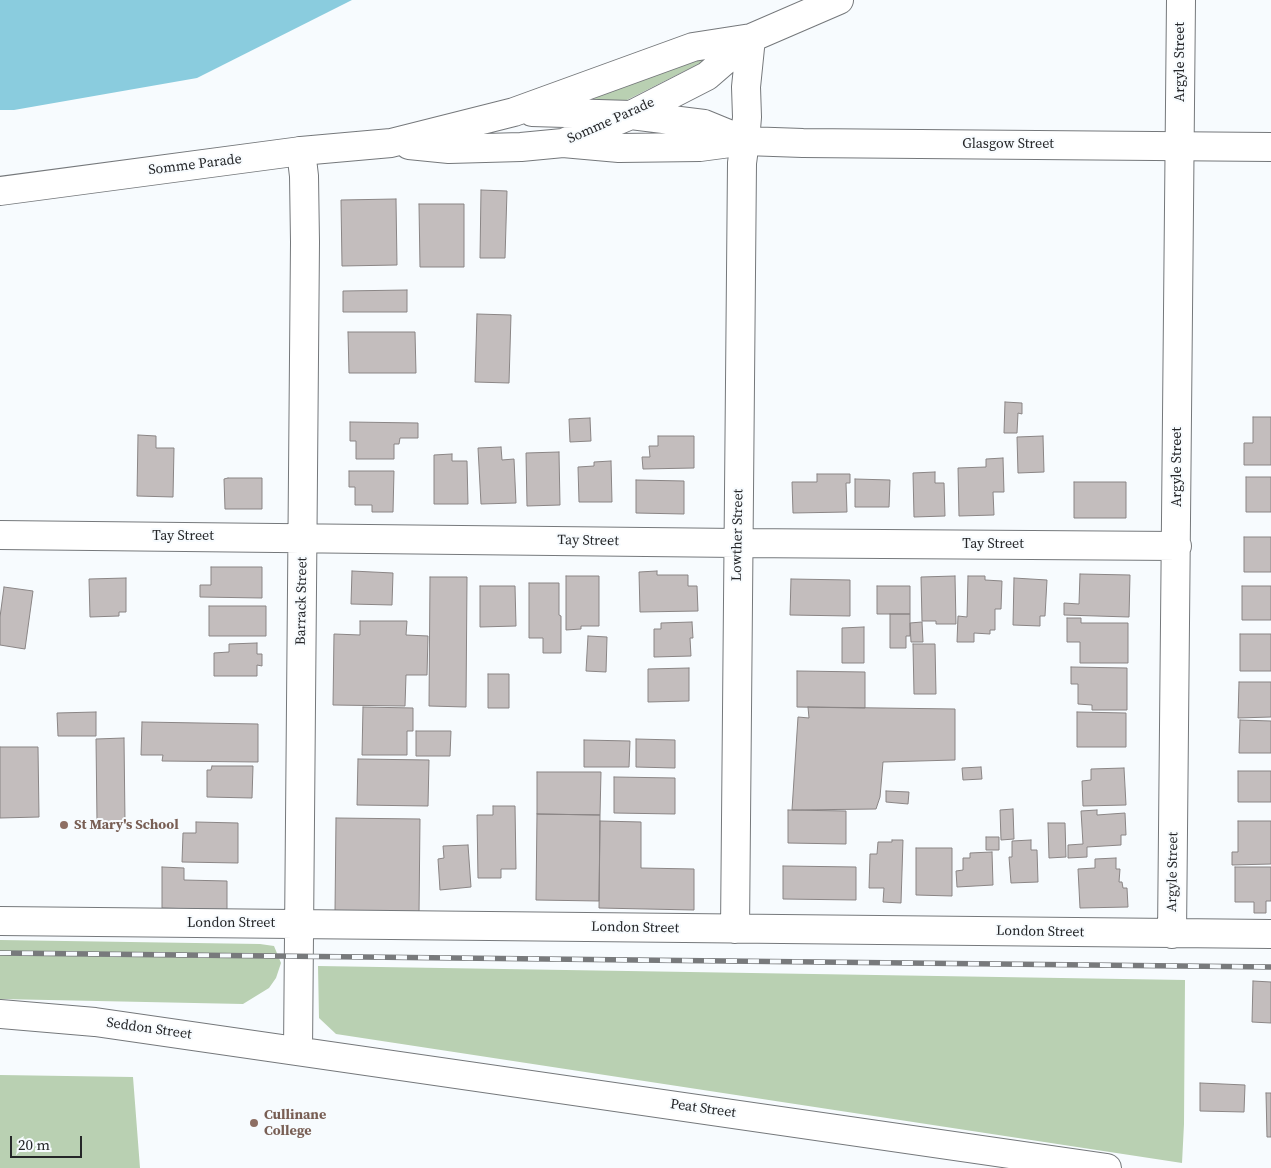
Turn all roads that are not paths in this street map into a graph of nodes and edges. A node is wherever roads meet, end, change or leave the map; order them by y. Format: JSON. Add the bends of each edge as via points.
{"nodes":[{"id":1,"x":839,"y":0,"type":"edge"},
{"id":2,"x":1181,"y":0,"type":"edge"},
{"id":3,"x":751,"y":38,"type":"junction"},
{"id":4,"x":514,"y":112,"type":"junction"},
{"id":5,"x":631,"y":115,"type":"junction"},
{"id":6,"x":745,"y":140,"type":"junction"},
{"id":7,"x":391,"y":143,"type":"junction"},
{"id":8,"x":563,"y":143,"type":"junction"},
{"id":9,"x":1179,"y":146,"type":"junction"},
{"id":10,"x":1271,"y":147,"type":"edge"},
{"id":11,"x":301,"y":151,"type":"junction"},
{"id":12,"x":0,"y":191,"type":"edge"},
{"id":13,"x":0,"y":535,"type":"edge"},
{"id":14,"x":302,"y":537,"type":"junction"},
{"id":15,"x":738,"y":543,"type":"junction"},
{"id":16,"x":1176,"y":546,"type":"junction"},
{"id":17,"x":0,"y":921,"type":"edge"},
{"id":18,"x":299,"y":924,"type":"junction"},
{"id":19,"x":736,"y":929,"type":"junction"},
{"id":20,"x":1172,"y":934,"type":"junction"},
{"id":21,"x":1271,"y":934,"type":"edge"},
{"id":22,"x":0,"y":1014,"type":"edge"},
{"id":23,"x":298,"y":1051,"type":"junction"},
{"id":24,"x":1107,"y":1168,"type":"edge"}],
"edges":[{"from":1,"to":3,"type":"street","name":"Somme Parade"},
{"from":2,"to":9,"type":"street","name":"Argyle Street"},
{"from":3,"to":4,"type":"street","name":"Somme Parade","via":[[693,47]]},
{"from":3,"to":5,"type":"street","name":"Somme Parade","via":[[707,76]]},
{"from":3,"to":6,"type":"street","name":"Lowther Street"},
{"from":4,"to":5,"type":"street","name":"Glasgow Street"},
{"from":4,"to":7,"type":"street","name":"Somme Parade"},
{"from":5,"to":6,"type":"street","name":"Glasgow Street","via":[[704,124]]},
{"from":5,"to":8,"type":"street","name":"Somme Parade"},
{"from":6,"to":8,"type":"street","name":"Glasgow Street","via":[[691,147],[619,148]]},
{"from":6,"to":9,"type":"street","name":"Glasgow Street"},
{"from":6,"to":15,"type":"street","name":"Lowther Street","via":[[742,163]]},
{"from":7,"to":8,"type":"street","name":"Somme Parade","via":[[450,149]]},
{"from":7,"to":11,"type":"street","name":"Somme Parade"},
{"from":9,"to":10,"type":"street","name":"Glasgow Street"},
{"from":9,"to":16,"type":"street","name":"Argyle Street"},
{"from":11,"to":12,"type":"street","name":"Somme Parade"},
{"from":11,"to":14,"type":"street","name":"Barrack Street","via":[[305,242]]},
{"from":13,"to":14,"type":"street","name":"Tay Street"},
{"from":14,"to":15,"type":"street","name":"Tay Street"},
{"from":14,"to":18,"type":"street","name":"Barrack Street"},
{"from":15,"to":16,"type":"street","name":"Tay Street"},
{"from":15,"to":19,"type":"street","name":"Lowther Street"},
{"from":16,"to":20,"type":"street","name":"Argyle Street"},
{"from":17,"to":18,"type":"street","name":"London Street"},
{"from":18,"to":19,"type":"street","name":"London Street"},
{"from":18,"to":23,"type":"street","name":"Barrack Street"},
{"from":19,"to":20,"type":"street","name":"London Street"},
{"from":20,"to":21,"type":"street","name":"London Street"},
{"from":22,"to":23,"type":"street","name":"Seddon Street","via":[[95,1022]]},
{"from":23,"to":24,"type":"street","name":"Peat Street"}]}
